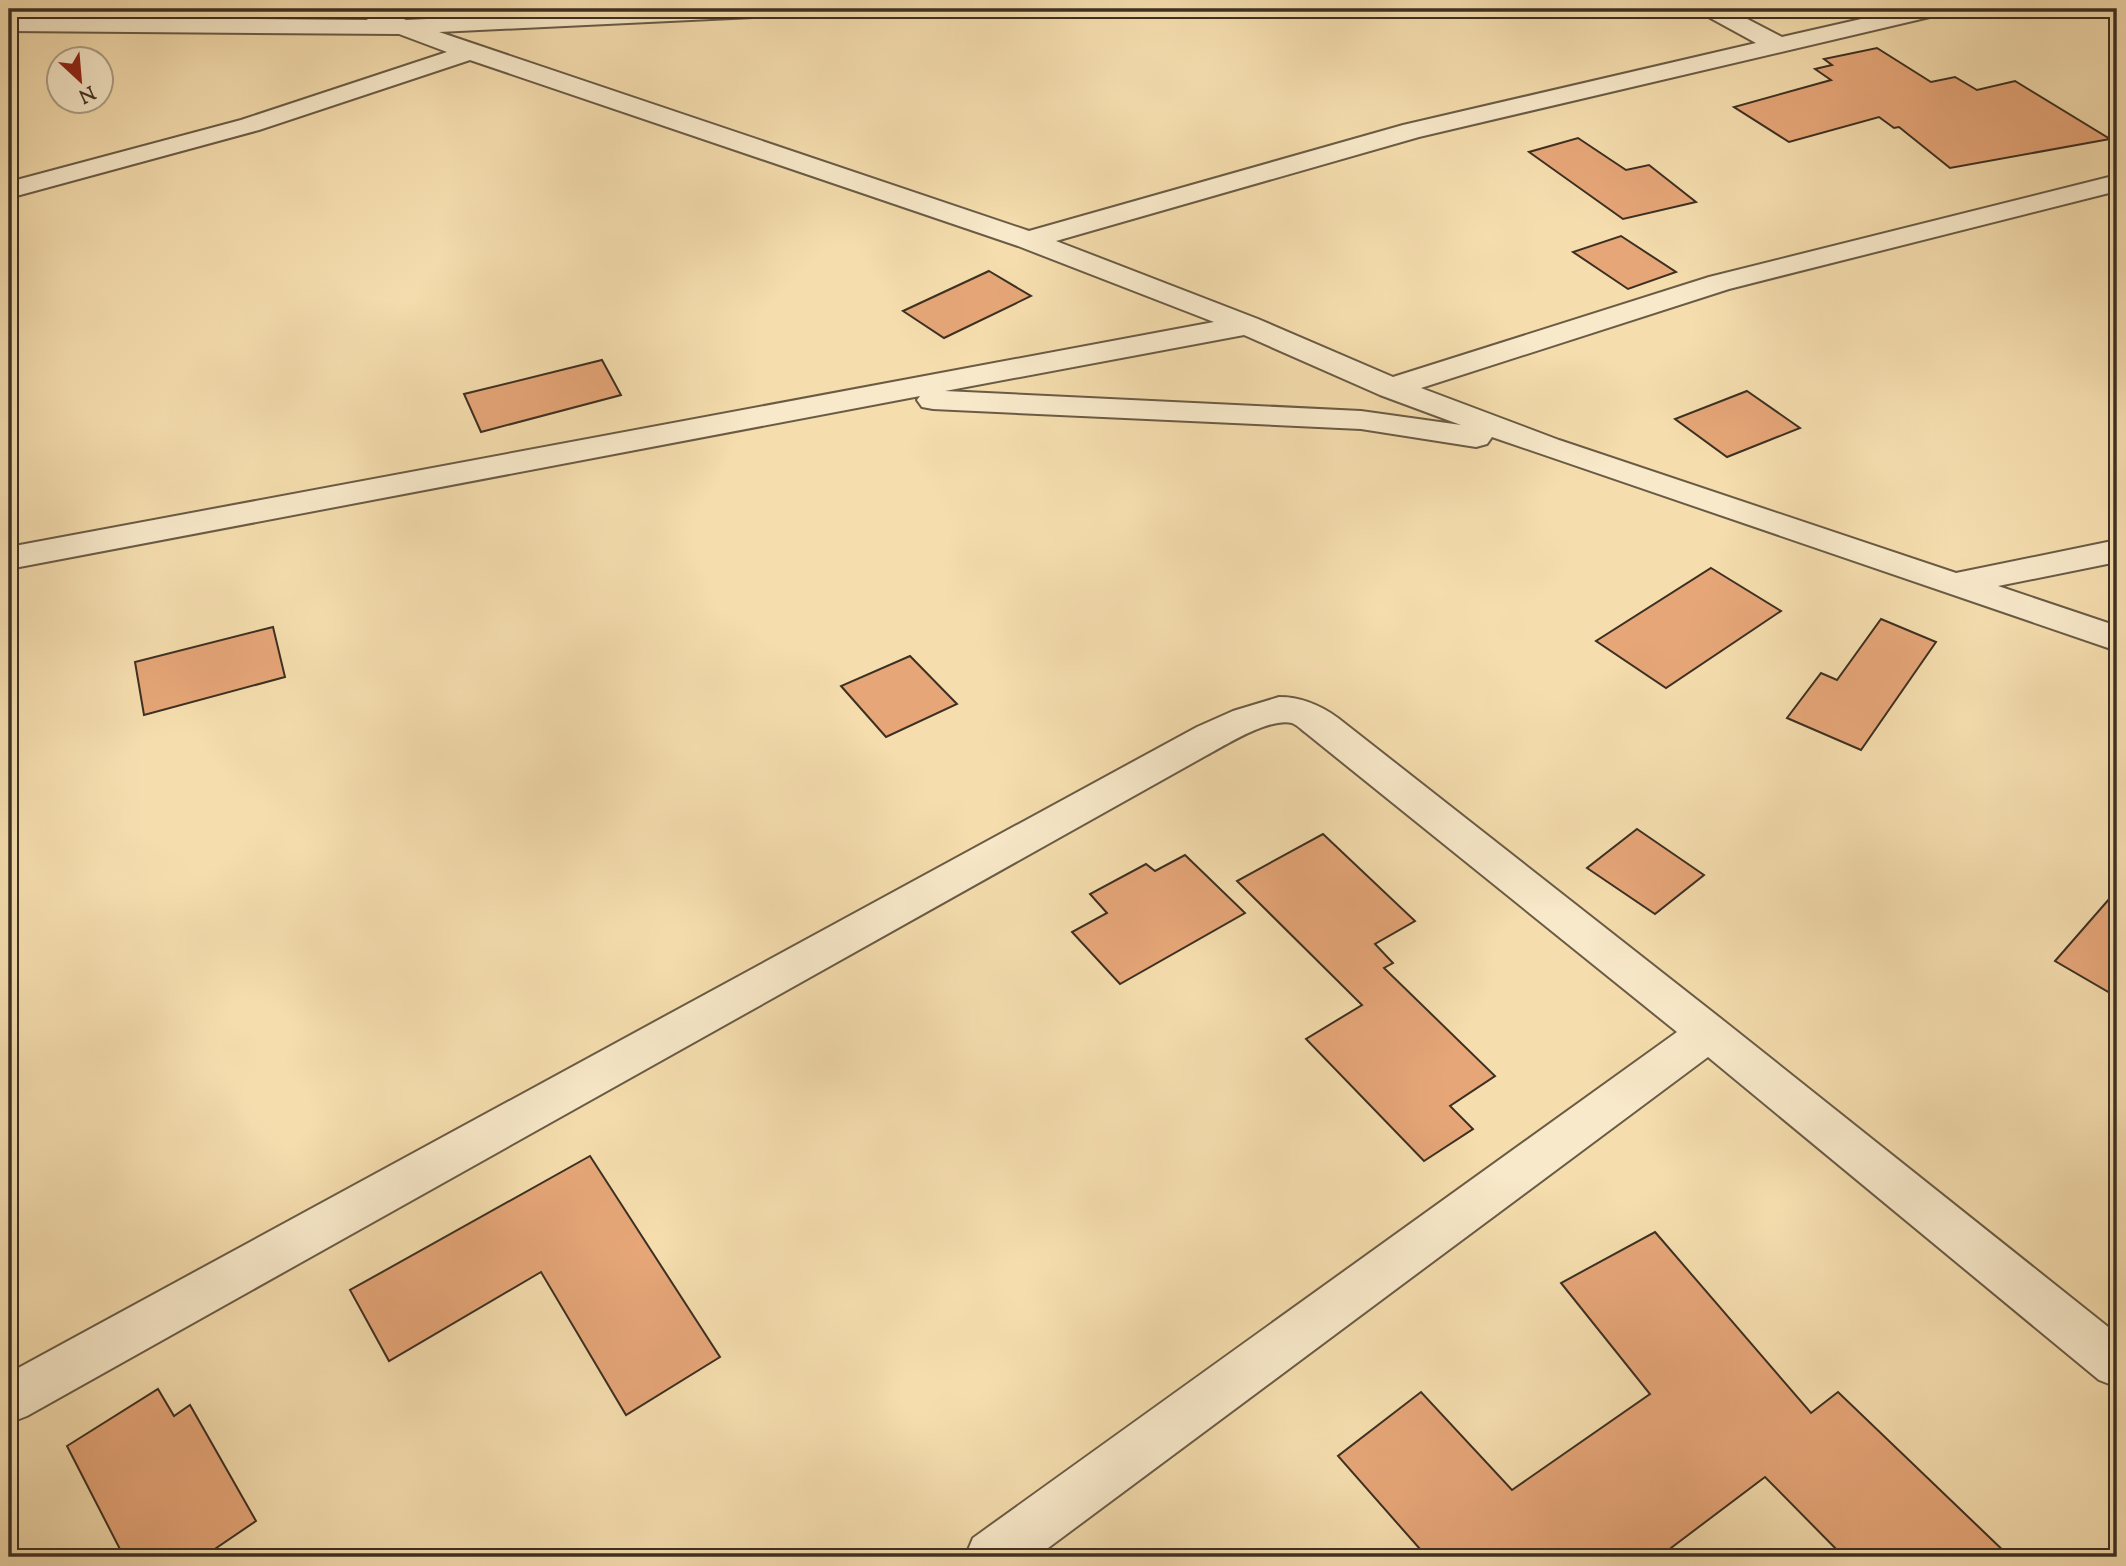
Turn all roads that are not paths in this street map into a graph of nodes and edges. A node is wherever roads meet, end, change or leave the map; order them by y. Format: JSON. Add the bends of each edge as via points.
{"nodes":[{"id":1,"x":365,"y":9,"type":"edge"},
{"id":2,"x":775,"y":9,"type":"edge"},
{"id":3,"x":1712,"y":9,"type":"edge"},
{"id":4,"x":1934,"y":9,"type":"edge"},
{"id":5,"x":9,"y":24,"type":"edge"},
{"id":6,"x":402,"y":27,"type":"junction"},
{"id":7,"x":1776,"y":44,"type":"junction"},
{"id":8,"x":470,"y":52,"type":"junction"},
{"id":9,"x":2117,"y":183,"type":"edge"},
{"id":10,"x":9,"y":190,"type":"edge"},
{"id":11,"x":1028,"y":240,"type":"junction"},
{"id":12,"x":1247,"y":325,"type":"junction"},
{"id":13,"x":1391,"y":387,"type":"junction"},
{"id":14,"x":865,"y":397,"type":"junction"},
{"id":15,"x":1548,"y":447,"type":"junction"},
{"id":16,"x":2117,"y":551,"type":"edge"},
{"id":17,"x":9,"y":558,"type":"edge"},
{"id":18,"x":1953,"y":585,"type":"junction"},
{"id":19,"x":2117,"y":639,"type":"edge"},
{"id":20,"x":1709,"y":1034,"type":"junction"},
{"id":21,"x":2117,"y":1364,"type":"edge"},
{"id":22,"x":9,"y":1399,"type":"edge"},
{"id":23,"x":992,"y":1557,"type":"edge"}],
"edges":[{"from":1,"to":6,"type":"street"},
{"from":2,"to":6,"type":"street"},
{"from":3,"to":7,"type":"street"},
{"from":4,"to":7,"type":"street"},
{"from":5,"to":6,"type":"street"},
{"from":6,"to":8,"type":"street"},
{"from":7,"to":11,"type":"street","via":[[1412,131]]},
{"from":8,"to":10,"type":"street","via":[[250,125]]},
{"from":8,"to":11,"type":"street"},
{"from":9,"to":13,"type":"street","via":[[1719,283]]},
{"from":11,"to":12,"type":"street"},
{"from":12,"to":13,"type":"street"},
{"from":12,"to":14,"type":"street"},
{"from":13,"to":15,"type":"street"},
{"from":14,"to":15,"type":"street","via":[[1361,420]]},
{"from":14,"to":17,"type":"street"},
{"from":15,"to":18,"type":"street"},
{"from":16,"to":18,"type":"street"},
{"from":18,"to":19,"type":"street"},
{"from":20,"to":21,"type":"street"},
{"from":20,"to":22,"type":"street","via":[[1334,735],[1291,710],[1266,712],[1166,761]]},
{"from":20,"to":23,"type":"street"}]}
